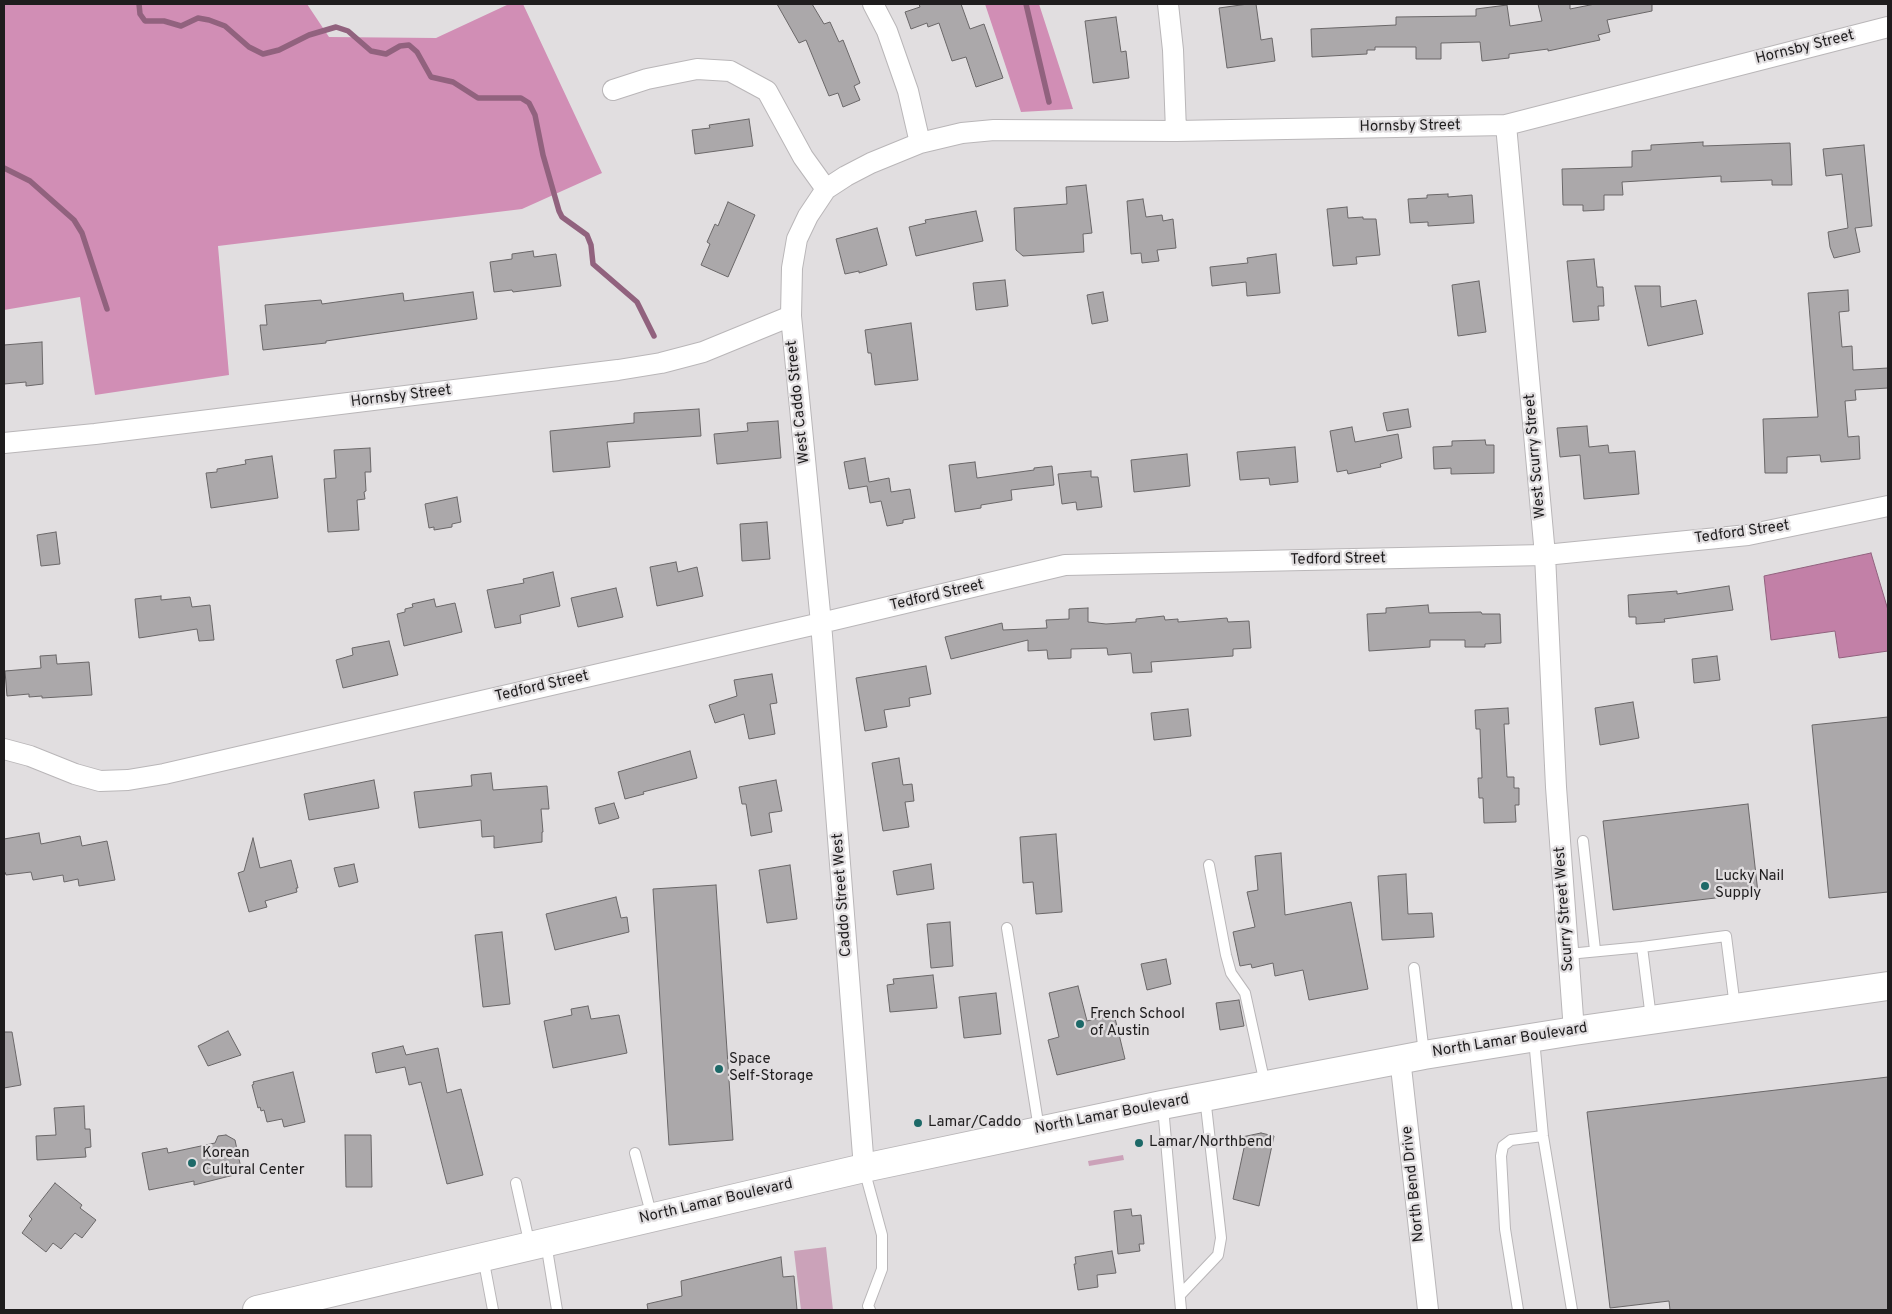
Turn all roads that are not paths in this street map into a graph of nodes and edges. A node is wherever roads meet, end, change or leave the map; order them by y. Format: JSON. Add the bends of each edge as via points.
{"nodes":[{"id":1,"x":873,"y":4,"type":"edge"},
{"id":2,"x":1168,"y":4,"type":"edge"},
{"id":3,"x":1888,"y":27,"type":"edge"},
{"id":4,"x":613,"y":90,"type":"dead end"},
{"id":5,"x":1506,"y":125,"type":"junction"},
{"id":6,"x":1176,"y":131,"type":"junction"},
{"id":7,"x":920,"y":143,"type":"junction"},
{"id":8,"x":826,"y":189,"type":"junction"},
{"id":9,"x":791,"y":316,"type":"junction"},
{"id":10,"x":4,"y":443,"type":"edge"},
{"id":11,"x":1888,"y":506,"type":"edge"},
{"id":12,"x":1545,"y":555,"type":"junction"},
{"id":13,"x":822,"y":623,"type":"junction"},
{"id":14,"x":4,"y":749,"type":"edge"},
{"id":15,"x":1556,"y":787,"type":"joint"},
{"id":16,"x":1584,"y":841,"type":"dead end"},
{"id":17,"x":1209,"y":865,"type":"dead end"},
{"id":18,"x":1006,"y":928,"type":"dead end"},
{"id":19,"x":1642,"y":947,"type":"junction"},
{"id":20,"x":1595,"y":950,"type":"junction"},
{"id":21,"x":1568,"y":954,"type":"junction"},
{"id":22,"x":1414,"y":968,"type":"dead end"},
{"id":23,"x":1888,"y":986,"type":"edge"},
{"id":24,"x":1735,"y":1008,"type":"junction"},
{"id":25,"x":1651,"y":1020,"type":"junction"},
{"id":26,"x":1574,"y":1031,"type":"junction"},
{"id":27,"x":1534,"y":1038,"type":"junction"},
{"id":28,"x":1412,"y":1057,"type":"junction"},
{"id":29,"x":1265,"y":1085,"type":"junction"},
{"id":30,"x":1205,"y":1096,"type":"junction"},
{"id":31,"x":1162,"y":1104,"type":"junction"},
{"id":32,"x":1039,"y":1129,"type":"junction"},
{"id":33,"x":1543,"y":1136,"type":"junction"},
{"id":34,"x":635,"y":1153,"type":"dead end"},
{"id":35,"x":864,"y":1168,"type":"junction"},
{"id":36,"x":516,"y":1183,"type":"dead end"},
{"id":37,"x":652,"y":1218,"type":"junction"},
{"id":38,"x":538,"y":1244,"type":"junction"},
{"id":39,"x":483,"y":1257,"type":"junction"},
{"id":40,"x":1180,"y":1295,"type":"junction"},
{"id":41,"x":257,"y":1310,"type":"edge"},
{"id":42,"x":493,"y":1310,"type":"edge"},
{"id":43,"x":557,"y":1310,"type":"edge"},
{"id":44,"x":870,"y":1310,"type":"edge"},
{"id":45,"x":1181,"y":1310,"type":"edge"},
{"id":46,"x":1428,"y":1310,"type":"edge"},
{"id":47,"x":1518,"y":1310,"type":"edge"},
{"id":48,"x":1572,"y":1310,"type":"edge"}],
"edges":[{"from":1,"to":7,"type":"street","via":[[887,32],[908,91]]},
{"from":2,"to":6,"type":"street"},
{"from":3,"to":5,"type":"street","name":"Hornsby Street"},
{"from":4,"to":8,"type":"street","via":[[697,69],[730,71],[767,91],[802,157]]},
{"from":5,"to":6,"type":"street","name":"Hornsby Street"},
{"from":5,"to":12,"type":"street","name":"West Scurry Street"},
{"from":6,"to":7,"type":"street","name":"Hornsby Street","via":[[994,130],[962,133]]},
{"from":7,"to":8,"type":"street","via":[[863,167]]},
{"from":8,"to":9,"type":"street","name":"West Caddo Street","via":[[797,239],[792,268]]},
{"from":9,"to":10,"type":"street","name":"Hornsby Street","via":[[703,352],[662,363]]},
{"from":9,"to":13,"type":"street","name":"West Caddo Street"},
{"from":11,"to":12,"type":"street","name":"Tedford Street","via":[[1748,535]]},
{"from":12,"to":13,"type":"street","name":"Tedford Street","via":[[1065,565]]},
{"from":12,"to":15,"type":"street","name":"West Scurry Street"},
{"from":13,"to":14,"type":"street","name":"Tedford Street","via":[[128,780],[83,776]]},
{"from":13,"to":35,"type":"street","name":"Caddo Street West"},
{"from":15,"to":21,"type":"street","name":"Scurry Street West"},
{"from":16,"to":20,"type":"lane"},
{"from":17,"to":29,"type":"lane","via":[[1226,955],[1231,973],[1246,993]]},
{"from":18,"to":32,"type":"lane"},
{"from":19,"to":20,"type":"lane"},
{"from":19,"to":24,"type":"lane","via":[[1726,936]]},
{"from":19,"to":25,"type":"lane"},
{"from":20,"to":21,"type":"lane"},
{"from":21,"to":26,"type":"street","name":"Scurry Street West"},
{"from":22,"to":28,"type":"lane"},
{"from":23,"to":24,"type":"main road","name":"North Lamar Boulevard"},
{"from":24,"to":25,"type":"main road","name":"North Lamar Boulevard"},
{"from":25,"to":26,"type":"main road","name":"North Lamar Boulevard"},
{"from":26,"to":27,"type":"main road","name":"North Lamar Boulevard"},
{"from":27,"to":28,"type":"main road","name":"North Lamar Boulevard"},
{"from":27,"to":33,"type":"lane"},
{"from":28,"to":29,"type":"main road","name":"North Lamar Boulevard"},
{"from":28,"to":46,"type":"street","name":"North Bend Drive"},
{"from":29,"to":30,"type":"main road","name":"North Lamar Boulevard"},
{"from":30,"to":31,"type":"main road","name":"North Lamar Boulevard"},
{"from":30,"to":40,"type":"lane","via":[[1221,1238],[1218,1255]]},
{"from":31,"to":32,"type":"main road","name":"North Lamar Boulevard"},
{"from":31,"to":40,"type":"lane"},
{"from":32,"to":35,"type":"main road","name":"North Lamar Boulevard"},
{"from":33,"to":47,"type":"lane","via":[[1511,1140],[1503,1146],[1501,1156],[1504,1229]]},
{"from":33,"to":48,"type":"lane"},
{"from":34,"to":37,"type":"lane"},
{"from":35,"to":37,"type":"main road","name":"North Lamar Boulevard"},
{"from":35,"to":44,"type":"lane","via":[[882,1235],[882,1269],[868,1306]]},
{"from":36,"to":38,"type":"lane"},
{"from":37,"to":38,"type":"main road","name":"North Lamar Boulevard"},
{"from":38,"to":39,"type":"main road","name":"North Lamar Boulevard"},
{"from":38,"to":43,"type":"lane"},
{"from":39,"to":41,"type":"main road","name":"North Lamar Boulevard"},
{"from":39,"to":42,"type":"lane"},
{"from":40,"to":45,"type":"lane"}]}
